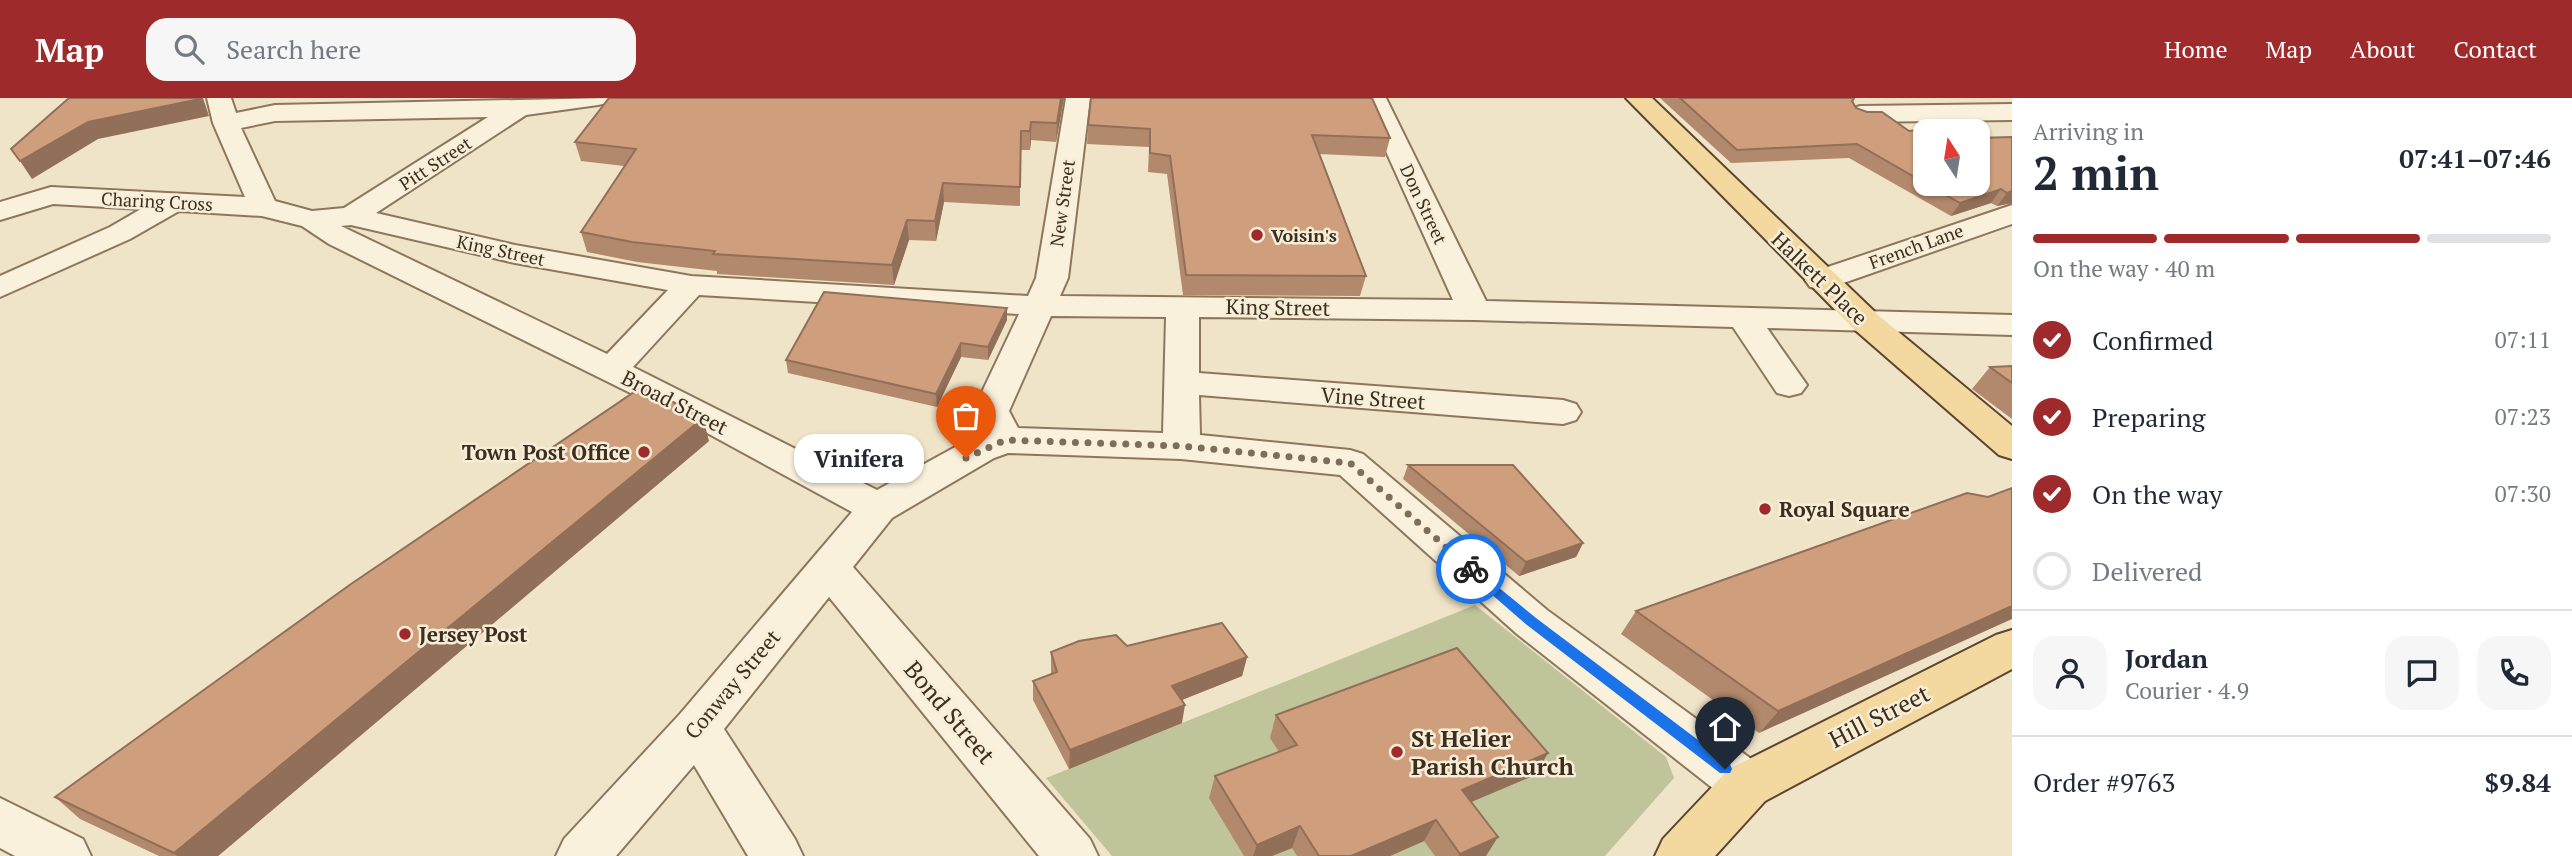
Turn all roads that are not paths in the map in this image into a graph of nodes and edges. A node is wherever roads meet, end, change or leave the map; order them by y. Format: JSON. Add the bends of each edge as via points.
{"nodes":[{"id":1,"x":598,"y":98,"type":"edge"},
{"id":2,"x":1374,"y":98,"type":"edge"},
{"id":3,"x":1638,"y":98,"type":"edge"},
{"id":4,"x":1997,"y":98,"type":"edge"},
{"id":5,"x":413,"y":104,"type":"edge"},
{"id":6,"x":223,"y":110,"type":"edge"},
{"id":7,"x":518,"y":110,"type":"junction"},
{"id":8,"x":2012,"y":110,"type":"edge"},
{"id":9,"x":1076,"y":111,"type":"edge"},
{"id":10,"x":1860,"y":114,"type":"edge"},
{"id":11,"x":173,"y":203,"type":"junction"},
{"id":12,"x":263,"y":206,"type":"junction"},
{"id":13,"x":0,"y":211,"type":"edge"},
{"id":14,"x":2012,"y":214,"type":"edge"},
{"id":15,"x":312,"y":220,"type":"joint"},
{"id":16,"x":345,"y":227,"type":"junction"},
{"id":17,"x":1821,"y":280,"type":"junction"},
{"id":18,"x":691,"y":285,"type":"junction"},
{"id":19,"x":0,"y":288,"type":"edge"},
{"id":20,"x":1041,"y":306,"type":"junction"},
{"id":21,"x":1184,"y":306,"type":"junction"},
{"id":22,"x":1475,"y":310,"type":"junction"},
{"id":23,"x":1744,"y":318,"type":"junction"},
{"id":24,"x":1866,"y":322,"type":"junction"},
{"id":25,"x":2012,"y":325,"type":"edge"},
{"id":26,"x":1182,"y":368,"type":"junction"},
{"id":27,"x":612,"y":369,"type":"junction"},
{"id":28,"x":1789,"y":385,"type":"dead end"},
{"id":29,"x":1563,"y":412,"type":"dead end"},
{"id":30,"x":1005,"y":440,"type":"junction"},
{"id":31,"x":1181,"y":446,"type":"junction"},
{"id":32,"x":2012,"y":446,"type":"edge"},
{"id":33,"x":878,"y":508,"type":"junction"},
{"id":34,"x":829,"y":568,"type":"junction"},
{"id":35,"x":2012,"y":648,"type":"edge"},
{"id":36,"x":696,"y":728,"type":"junction"},
{"id":37,"x":1747,"y":785,"type":"junction"},
{"id":38,"x":0,"y":821,"type":"edge"},
{"id":39,"x":65,"y":856,"type":"edge"},
{"id":40,"x":582,"y":856,"type":"edge"},
{"id":41,"x":776,"y":856,"type":"edge"},
{"id":42,"x":1072,"y":856,"type":"edge"},
{"id":43,"x":1681,"y":856,"type":"edge"}],
"edges":[{"from":1,"to":7,"type":"street"},
{"from":2,"to":22,"type":"street","name":"Don Street"},
{"from":3,"to":17,"type":"main road","name":"Halkett Place"},
{"from":4,"to":8,"type":"street"},
{"from":5,"to":6,"type":"street","via":[[275,113]]},
{"from":5,"to":7,"type":"street"},
{"from":6,"to":12,"type":"street"},
{"from":7,"to":16,"type":"street","name":"Pitt Street"},
{"from":8,"to":10,"type":"street"},
{"from":9,"to":20,"type":"street","name":"New Street","via":[[1052,278]]},
{"from":11,"to":12,"type":"street","name":"Charing Cross"},
{"from":11,"to":13,"type":"street","name":"Charing Cross","via":[[51,195]]},
{"from":11,"to":19,"type":"street","via":[[120,233]]},
{"from":12,"to":15,"type":"street","name":"Charing Cross"},
{"from":14,"to":17,"type":"street","name":"French Lane"},
{"from":15,"to":16,"type":"street","name":"King Street"},
{"from":16,"to":18,"type":"street","name":"King Street"},
{"from":16,"to":27,"type":"street","name":"Broad Street"},
{"from":17,"to":24,"type":"main road","name":"Halkett Place"},
{"from":18,"to":20,"type":"street","name":"King Street"},
{"from":18,"to":27,"type":"street"},
{"from":20,"to":21,"type":"street","name":"King Street"},
{"from":20,"to":30,"type":"street","name":"New Street","via":[[991,411]]},
{"from":21,"to":22,"type":"street","name":"King Street"},
{"from":21,"to":26,"type":"street"},
{"from":22,"to":23,"type":"street","name":"King Street"},
{"from":23,"to":24,"type":"street","name":"King Street"},
{"from":23,"to":28,"type":"street"},
{"from":24,"to":25,"type":"street","name":"King Street"},
{"from":24,"to":32,"type":"main road","name":"Halkett Place"},
{"from":26,"to":29,"type":"street","name":"Vine Street"},
{"from":26,"to":31,"type":"street"},
{"from":27,"to":33,"type":"street","name":"Broad Street"},
{"from":30,"to":31,"type":"street"},
{"from":30,"to":33,"type":"street"},
{"from":31,"to":37,"type":"street","via":[[1350,463],[1532,622]]},
{"from":33,"to":34,"type":"street","name":"Conway Street"},
{"from":34,"to":36,"type":"street","name":"Conway Street"},
{"from":34,"to":42,"type":"street","name":"Bond Street"},
{"from":35,"to":37,"type":"main road","name":"Hill Street"},
{"from":36,"to":40,"type":"street","name":"Conway Street"},
{"from":36,"to":41,"type":"street"},
{"from":37,"to":43,"type":"main road","name":"Hill Street"},
{"from":38,"to":39,"type":"street"}]}
